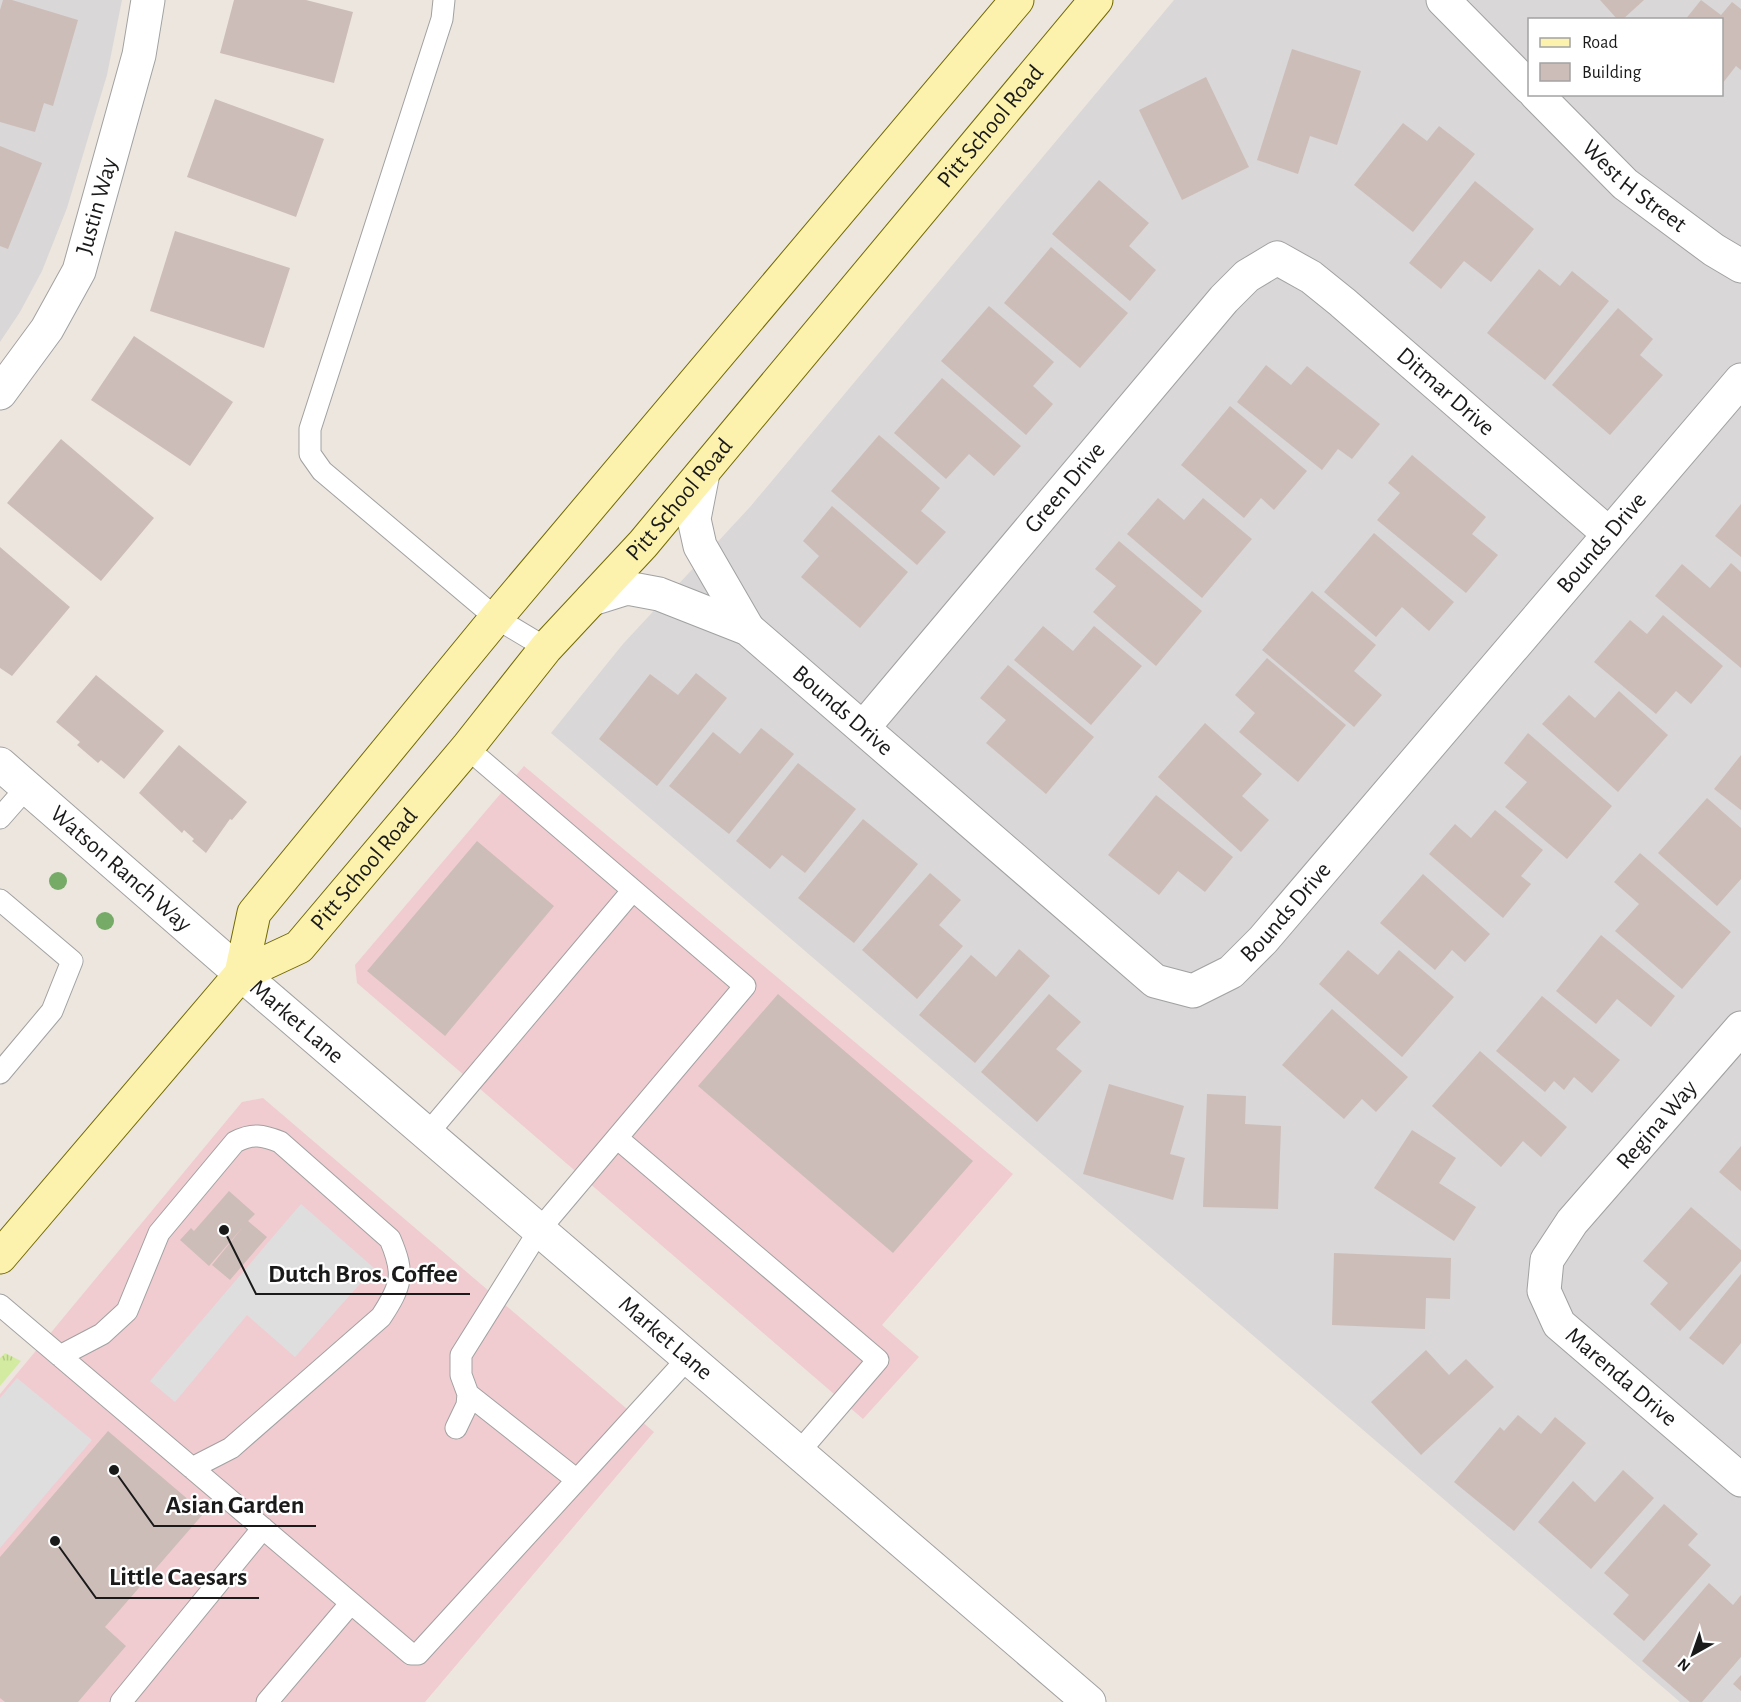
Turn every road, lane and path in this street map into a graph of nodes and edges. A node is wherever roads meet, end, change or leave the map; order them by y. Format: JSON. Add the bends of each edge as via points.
{"nodes":[{"id":1,"x":148,"y":0,"type":"edge"},
{"id":2,"x":444,"y":0,"type":"edge"},
{"id":3,"x":1017,"y":0,"type":"edge"},
{"id":4,"x":1096,"y":0,"type":"edge"},
{"id":5,"x":1443,"y":0,"type":"edge"},
{"id":6,"x":1528,"y":86,"type":"edge"},
{"id":7,"x":1538,"y":96,"type":"edge"},
{"id":8,"x":1277,"y":258,"type":"joint"},
{"id":9,"x":1741,"y":266,"type":"edge"},
{"id":10,"x":1741,"y":380,"type":"edge"},
{"id":11,"x":0,"y":393,"type":"edge"},
{"id":12,"x":703,"y":473,"type":"junction"},
{"id":13,"x":1609,"y":534,"type":"junction"},
{"id":14,"x":592,"y":599,"type":"junction"},
{"id":15,"x":496,"y":618,"type":"junction"},
{"id":16,"x":748,"y":629,"type":"junction"},
{"id":17,"x":546,"y":648,"type":"junction"},
{"id":18,"x":863,"y":728,"type":"junction"},
{"id":19,"x":467,"y":748,"type":"junction"},
{"id":20,"x":0,"y":764,"type":"edge"},
{"id":21,"x":28,"y":786,"type":"junction"},
{"id":22,"x":0,"y":818,"type":"edge"},
{"id":23,"x":633,"y":890,"type":"junction"},
{"id":24,"x":0,"y":900,"type":"edge"},
{"id":25,"x":241,"y":974,"type":"junction"},
{"id":26,"x":1741,"y":1028,"type":"edge"},
{"id":27,"x":0,"y":1072,"type":"edge"},
{"id":28,"x":428,"y":1133,"type":"junction"},
{"id":29,"x":617,"y":1138,"type":"junction"},
{"id":30,"x":1572,"y":1222,"type":"joint"},
{"id":31,"x":540,"y":1229,"type":"junction"},
{"id":32,"x":0,"y":1257,"type":"edge"},
{"id":33,"x":0,"y":1305,"type":"edge"},
{"id":34,"x":60,"y":1356,"type":"junction"},
{"id":35,"x":689,"y":1357,"type":"junction"},
{"id":36,"x":468,"y":1394,"type":"junction"},
{"id":37,"x":456,"y":1428,"type":"dead end"},
{"id":38,"x":799,"y":1452,"type":"junction"},
{"id":39,"x":192,"y":1468,"type":"junction"},
{"id":40,"x":576,"y":1480,"type":"junction"},
{"id":41,"x":1741,"y":1480,"type":"edge"},
{"id":42,"x":263,"y":1528,"type":"junction"},
{"id":43,"x":351,"y":1603,"type":"junction"},
{"id":44,"x":121,"y":1702,"type":"edge"},
{"id":45,"x":267,"y":1702,"type":"edge"},
{"id":46,"x":1089,"y":1702,"type":"edge"}],
"edges":[{"from":1,"to":11,"type":"street","name":"Justin Way","via":[[139,55],[79,271],[47,329]]},
{"from":2,"to":15,"type":"lane","via":[[442,19],[310,429],[310,454],[322,471]]},
{"from":3,"to":15,"type":"main road","name":"Pitt School Road"},
{"from":4,"to":12,"type":"main road","name":"Pitt School Road"},
{"from":5,"to":6,"type":"street"},
{"from":7,"to":9,"type":"street","name":"West H Street","via":[[1625,184]]},
{"from":8,"to":13,"type":"street","name":"Ditmar Drive","via":[[1311,277],[1342,302]]},
{"from":8,"to":18,"type":"street","name":"Green Drive","via":[[1247,276],[1224,299]]},
{"from":10,"to":13,"type":"street","name":"Bounds Drive"},
{"from":12,"to":14,"type":"main road","name":"Pitt School Road"},
{"from":12,"to":16,"type":"street","name":"Bounds Drive","via":[[694,519],[700,546]]},
{"from":13,"to":18,"type":"street","name":"Bounds Drive","via":[[1263,940],[1231,972],[1193,991],[1155,981]]},
{"from":14,"to":16,"type":"street","name":"Bounds Drive","via":[[627,588],[659,594]]},
{"from":14,"to":17,"type":"main road","name":"Pitt School Road"},
{"from":15,"to":17,"type":"lane"},
{"from":15,"to":25,"type":"main road","name":"Pitt School Road","via":[[254,913]]},
{"from":16,"to":18,"type":"street","name":"Bounds Drive"},
{"from":17,"to":19,"type":"main road","name":"Pitt School Road"},
{"from":19,"to":23,"type":"lane"},
{"from":19,"to":25,"type":"main road","name":"Pitt School Road","via":[[298,947]]},
{"from":20,"to":21,"type":"street","name":"Watson Ranch Way"},
{"from":21,"to":22,"type":"lane"},
{"from":21,"to":25,"type":"street","name":"Watson Ranch Way"},
{"from":23,"to":28,"type":"lane"},
{"from":23,"to":29,"type":"lane","via":[[745,986]]},
{"from":24,"to":27,"type":"lane","via":[[72,961],[52,1011]]},
{"from":25,"to":28,"type":"street","name":"Market Lane"},
{"from":25,"to":32,"type":"main road","name":"Pitt School Road"},
{"from":26,"to":30,"type":"street","name":"Regina Way"},
{"from":28,"to":31,"type":"street","name":"Market Lane"},
{"from":29,"to":31,"type":"lane"},
{"from":29,"to":38,"type":"lane","via":[[878,1360]]},
{"from":30,"to":41,"type":"street","name":"Marenda Drive","via":[[1547,1260],[1545,1291],[1559,1324]]},
{"from":31,"to":35,"type":"street","name":"Market Lane"},
{"from":31,"to":36,"type":"lane","via":[[461,1355],[461,1375]]},
{"from":33,"to":34,"type":"lane"},
{"from":34,"to":39,"type":"lane"},
{"from":34,"to":39,"type":"lane","via":[[102,1334],[127,1311],[159,1233],[235,1142],[262,1135],[280,1142],[390,1239],[399,1260],[398,1290],[381,1317],[231,1448]]},
{"from":35,"to":38,"type":"street","name":"Market Lane"},
{"from":35,"to":40,"type":"lane"},
{"from":36,"to":37,"type":"lane"},
{"from":36,"to":40,"type":"lane"},
{"from":38,"to":46,"type":"street","name":"Market Lane"},
{"from":39,"to":42,"type":"lane"},
{"from":40,"to":43,"type":"lane","via":[[418,1654],[411,1654]]},
{"from":42,"to":43,"type":"lane"},
{"from":42,"to":44,"type":"lane"},
{"from":43,"to":45,"type":"lane"}]}
